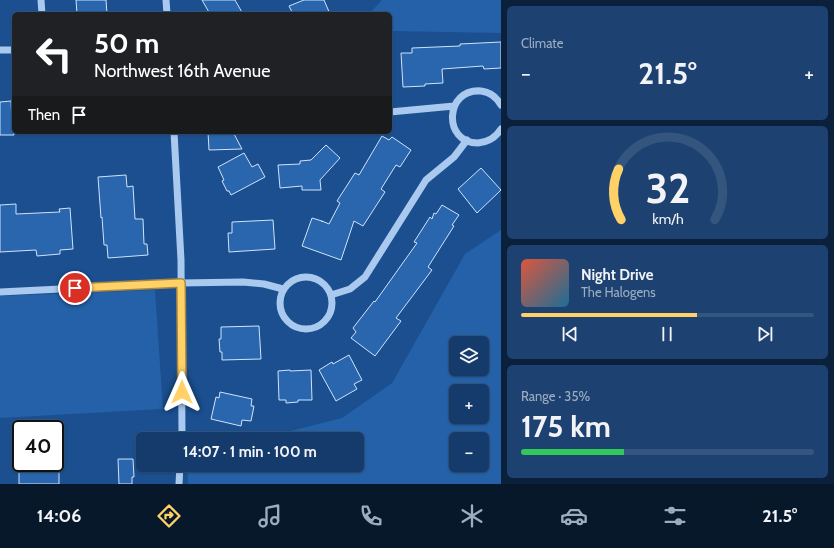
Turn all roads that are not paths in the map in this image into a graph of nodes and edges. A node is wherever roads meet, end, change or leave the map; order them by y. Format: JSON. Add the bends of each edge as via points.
{"nodes":[{"id":1,"x":41,"y":0,"type":"edge"},
{"id":2,"x":166,"y":0,"type":"edge"},
{"id":3,"x":42,"y":12,"type":"edge"},
{"id":4,"x":167,"y":12,"type":"edge"},
{"id":5,"x":0,"y":50,"type":"edge"},
{"id":6,"x":12,"y":50,"type":"edge"},
{"id":7,"x":501,"y":104,"type":"edge"},
{"id":8,"x":454,"y":106,"type":"junction"},
{"id":9,"x":392,"y":112,"type":"edge"},
{"id":10,"x":501,"y":129,"type":"edge"},
{"id":11,"x":174,"y":134,"type":"edge"},
{"id":12,"x":467,"y":140,"type":"junction"},
{"id":13,"x":181,"y":283,"type":"junction"},
{"id":14,"x":283,"y":289,"type":"junction"},
{"id":15,"x":0,"y":292,"type":"edge"},
{"id":16,"x":331,"y":295,"type":"junction"},
{"id":17,"x":182,"y":432,"type":"edge"},
{"id":18,"x":180,"y":472,"type":"edge"},
{"id":19,"x":179,"y":484,"type":"edge"}],
"edges":[{"from":1,"to":3,"type":"street"},
{"from":2,"to":4,"type":"street"},
{"from":5,"to":6,"type":"street"},
{"from":7,"to":8,"type":"street","via":[[494,96],[476,91],[467,93]]},
{"from":8,"to":9,"type":"street"},
{"from":8,"to":12,"type":"street","via":[[454,126]]},
{"from":10,"to":12,"type":"street","via":[[485,142]]},
{"from":11,"to":13,"type":"street"},
{"from":12,"to":16,"type":"street","via":[[454,157],[426,180],[365,276],[350,289]]},
{"from":13,"to":14,"type":"street","via":[[242,282]]},
{"from":13,"to":15,"type":"street"},
{"from":13,"to":17,"type":"street"},
{"from":14,"to":16,"type":"street","via":[[294,280],[309,277],[322,283]]},
{"from":14,"to":16,"type":"street","via":[[280,302],[282,315],[291,325],[303,330],[316,328],[326,320],[332,308]]},
{"from":18,"to":19,"type":"street"}]}
